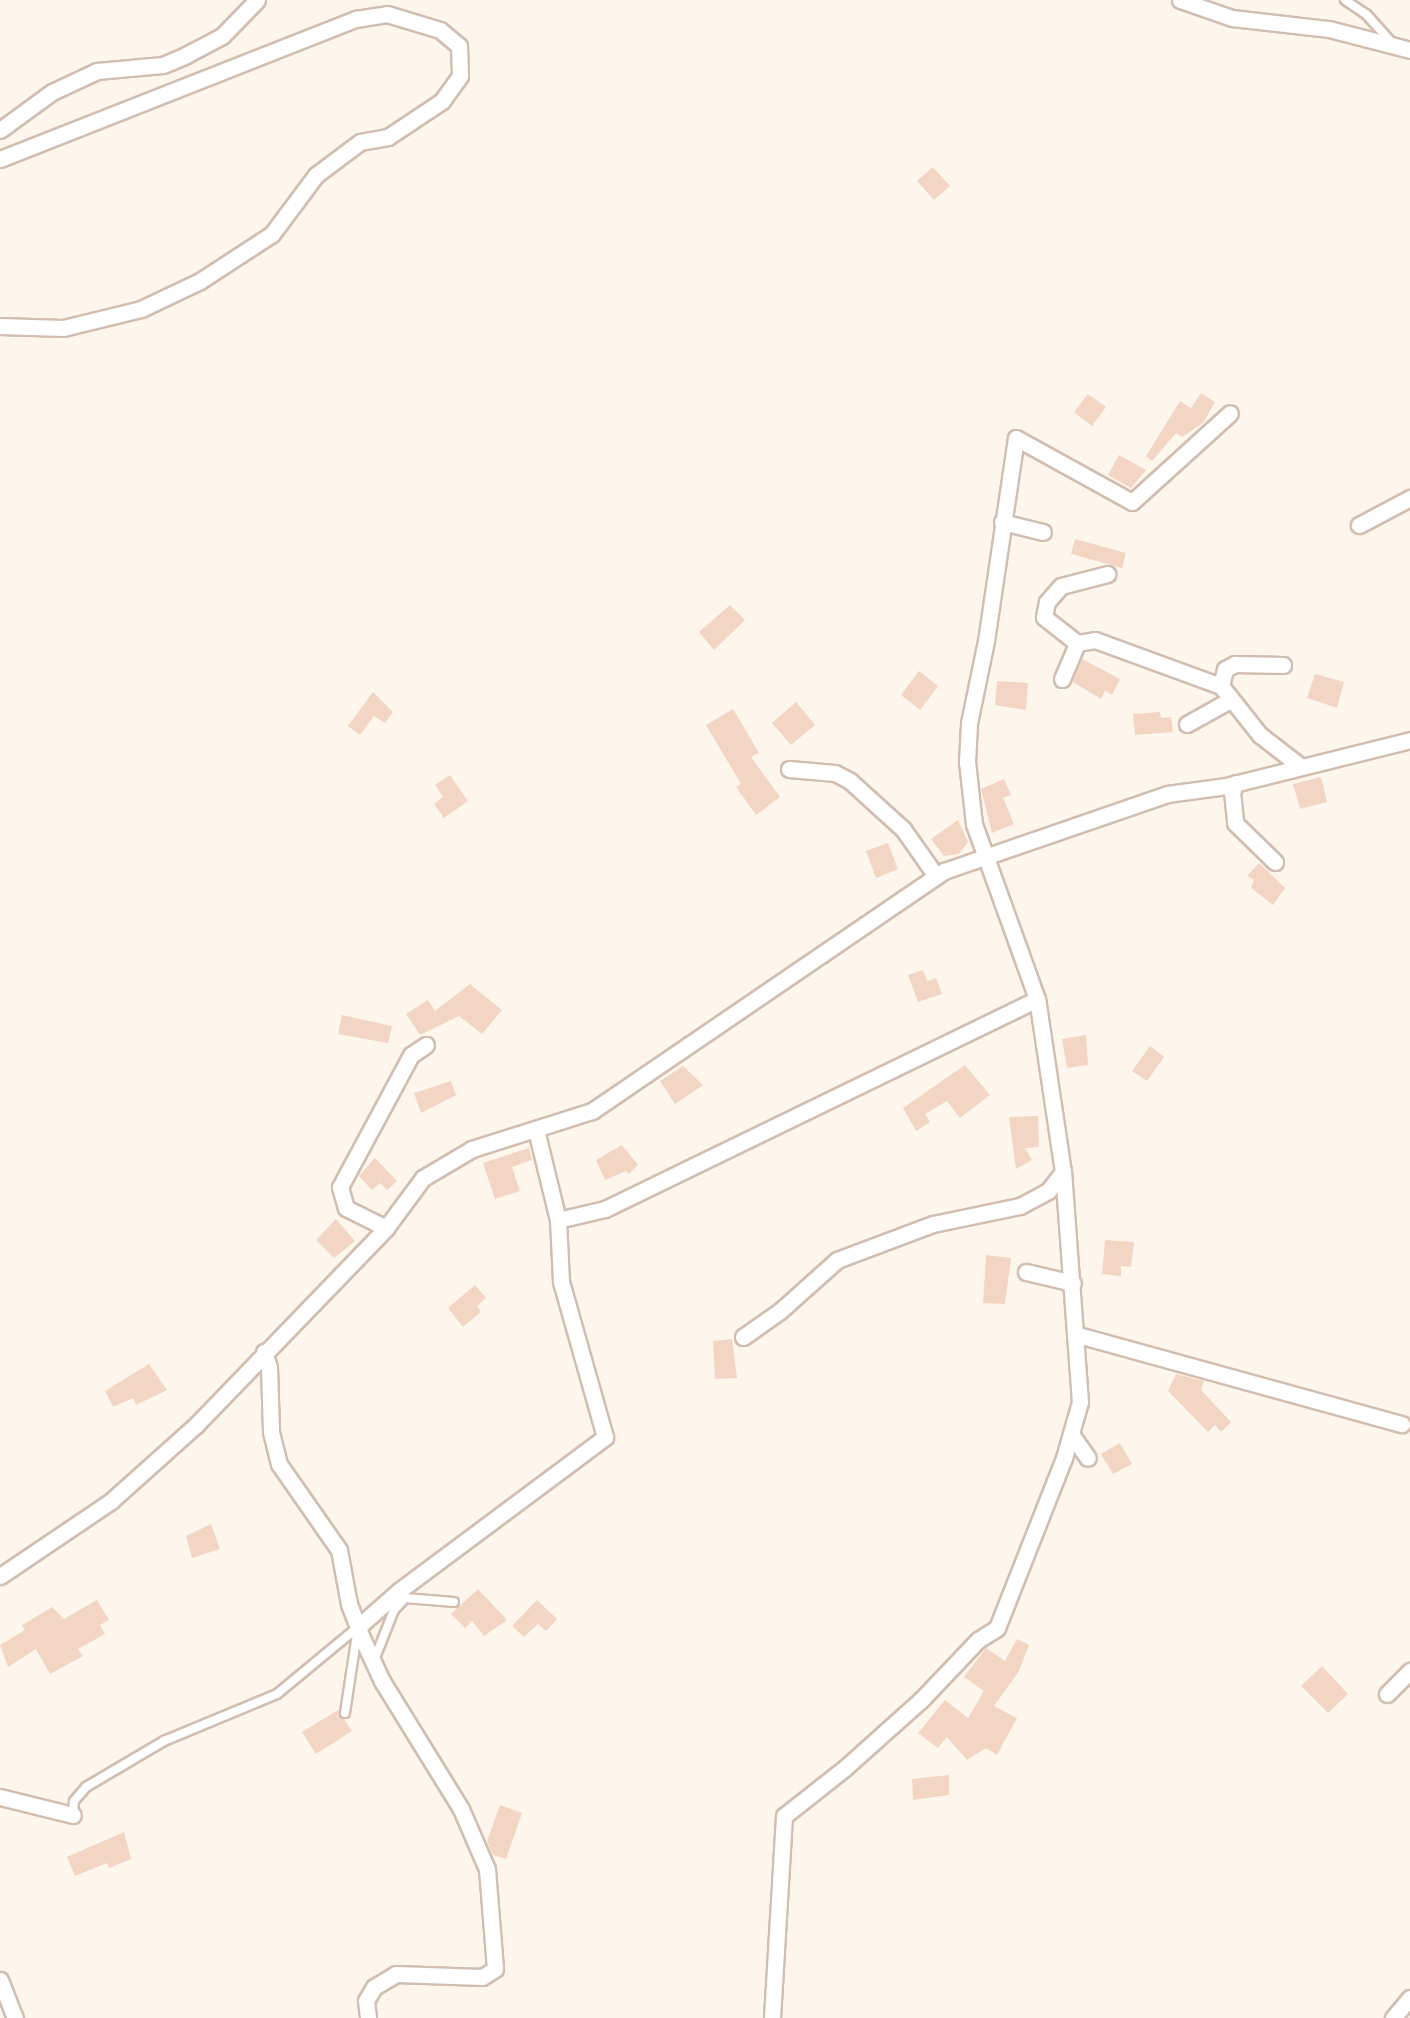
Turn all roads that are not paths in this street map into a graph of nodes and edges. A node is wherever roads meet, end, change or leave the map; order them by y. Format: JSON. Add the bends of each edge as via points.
{"nodes":[{"id":1,"x":257,"y":0,"type":"edge"},
{"id":2,"x":1180,"y":0,"type":"edge"},
{"id":3,"x":1345,"y":0,"type":"edge"},
{"id":4,"x":1393,"y":46,"type":"junction"},
{"id":5,"x":1410,"y":50,"type":"edge"},
{"id":6,"x":0,"y":130,"type":"edge"},
{"id":7,"x":0,"y":159,"type":"edge"},
{"id":8,"x":0,"y":326,"type":"edge"},
{"id":9,"x":1230,"y":413,"type":"dead end"},
{"id":10,"x":1410,"y":498,"type":"edge"},
{"id":11,"x":1002,"y":522,"type":"junction"},
{"id":12,"x":1360,"y":525,"type":"dead end"},
{"id":13,"x":1044,"y":532,"type":"dead end"},
{"id":14,"x":1107,"y":574,"type":"dead end"},
{"id":15,"x":1077,"y":642,"type":"junction"},
{"id":16,"x":1283,"y":665,"type":"dead end"},
{"id":17,"x":1062,"y":679,"type":"dead end"},
{"id":18,"x":1226,"y":693,"type":"junction"},
{"id":19,"x":1187,"y":724,"type":"dead end"},
{"id":20,"x":1410,"y":740,"type":"edge"},
{"id":21,"x":1300,"y":766,"type":"junction"},
{"id":22,"x":789,"y":769,"type":"dead end"},
{"id":23,"x":1236,"y":784,"type":"junction"},
{"id":24,"x":985,"y":854,"type":"junction"},
{"id":25,"x":1275,"y":862,"type":"dead end"},
{"id":26,"x":936,"y":876,"type":"junction"},
{"id":27,"x":1037,"y":999,"type":"junction"},
{"id":28,"x":426,"y":1046,"type":"dead end"},
{"id":29,"x":536,"y":1130,"type":"junction"},
{"id":30,"x":1063,"y":1172,"type":"junction"},
{"id":31,"x":558,"y":1220,"type":"junction"},
{"id":32,"x":386,"y":1228,"type":"junction"},
{"id":33,"x":1026,"y":1272,"type":"dead end"},
{"id":34,"x":1073,"y":1282,"type":"junction"},
{"id":35,"x":1078,"y":1335,"type":"junction"},
{"id":36,"x":743,"y":1337,"type":"dead end"},
{"id":37,"x":264,"y":1352,"type":"junction"},
{"id":38,"x":1402,"y":1424,"type":"dead end"},
{"id":39,"x":1071,"y":1434,"type":"junction"},
{"id":40,"x":1088,"y":1458,"type":"dead end"},
{"id":41,"x":0,"y":1576,"type":"edge"},
{"id":42,"x":454,"y":1602,"type":"dead end"},
{"id":43,"x":358,"y":1627,"type":"junction"},
{"id":44,"x":374,"y":1662,"type":"junction"},
{"id":45,"x":1410,"y":1671,"type":"edge"},
{"id":46,"x":1387,"y":1694,"type":"dead end"},
{"id":47,"x":345,"y":1713,"type":"dead end"},
{"id":48,"x":0,"y":1797,"type":"edge"},
{"id":49,"x":73,"y":1816,"type":"joint"},
{"id":50,"x":0,"y":1980,"type":"edge"},
{"id":51,"x":1410,"y":1998,"type":"edge"},
{"id":52,"x":15,"y":2018,"type":"edge"},
{"id":53,"x":368,"y":2018,"type":"edge"},
{"id":54,"x":772,"y":2018,"type":"edge"},
{"id":55,"x":1394,"y":2018,"type":"edge"}],
"edges":[{"from":1,"to":6,"type":"street","via":[[222,36],[186,55],[97,72],[52,92]]},
{"from":2,"to":4,"type":"street","via":[[1232,18],[1329,29]]},
{"from":3,"to":4,"type":"lane"},
{"from":4,"to":5,"type":"street"},
{"from":7,"to":8,"type":"street","via":[[356,19],[387,14],[440,30],[460,46],[460,76],[442,100],[330,164],[272,234],[200,281],[141,310],[78,324]]},
{"from":9,"to":11,"type":"street","via":[[1132,502],[1016,438]]},
{"from":10,"to":12,"type":"street"},
{"from":11,"to":13,"type":"street"},
{"from":11,"to":24,"type":"street","via":[[968,734],[974,824]]},
{"from":14,"to":15,"type":"street","via":[[1060,586],[1047,602],[1044,617]]},
{"from":15,"to":17,"type":"street"},
{"from":15,"to":18,"type":"street","via":[[1094,640]]},
{"from":16,"to":18,"type":"street","via":[[1224,669]]},
{"from":18,"to":19,"type":"street"},
{"from":18,"to":21,"type":"street","via":[[1260,735]]},
{"from":20,"to":21,"type":"street"},
{"from":21,"to":23,"type":"street"},
{"from":22,"to":26,"type":"street","via":[[850,781],[903,829]]},
{"from":23,"to":24,"type":"street","via":[[1167,794]]},
{"from":23,"to":25,"type":"street","via":[[1235,822]]},
{"from":24,"to":26,"type":"street"},
{"from":24,"to":27,"type":"street"},
{"from":26,"to":29,"type":"street","via":[[592,1111]]},
{"from":27,"to":30,"type":"street"},
{"from":27,"to":31,"type":"street","via":[[605,1208]]},
{"from":28,"to":32,"type":"street","via":[[398,1078],[340,1187],[346,1208]]},
{"from":29,"to":31,"type":"street"},
{"from":29,"to":32,"type":"street","via":[[472,1149],[423,1178]]},
{"from":30,"to":34,"type":"street"},
{"from":30,"to":36,"type":"street","via":[[1048,1191],[1020,1206],[933,1224],[836,1260]]},
{"from":31,"to":43,"type":"street","via":[[562,1280],[605,1437]]},
{"from":32,"to":37,"type":"street"},
{"from":33,"to":34,"type":"street"},
{"from":34,"to":35,"type":"street"},
{"from":35,"to":38,"type":"street"},
{"from":35,"to":39,"type":"street","via":[[1080,1402]]},
{"from":37,"to":41,"type":"street","via":[[111,1501]]},
{"from":37,"to":43,"type":"street","via":[[274,1450],[339,1550]]},
{"from":39,"to":40,"type":"street"},
{"from":39,"to":54,"type":"street","via":[[997,1628],[784,1816]]},
{"from":42,"to":44,"type":"lane","via":[[405,1598]]},
{"from":43,"to":44,"type":"street"},
{"from":43,"to":47,"type":"lane"},
{"from":43,"to":49,"type":"lane","via":[[278,1694],[164,1742],[86,1787],[74,1801]]},
{"from":44,"to":53,"type":"street","via":[[461,1809],[488,1869],[498,1961],[482,1976],[396,1974],[374,1987],[366,2001]]},
{"from":45,"to":46,"type":"street"},
{"from":48,"to":49,"type":"street"},
{"from":50,"to":52,"type":"street"},
{"from":51,"to":55,"type":"street"}]}
